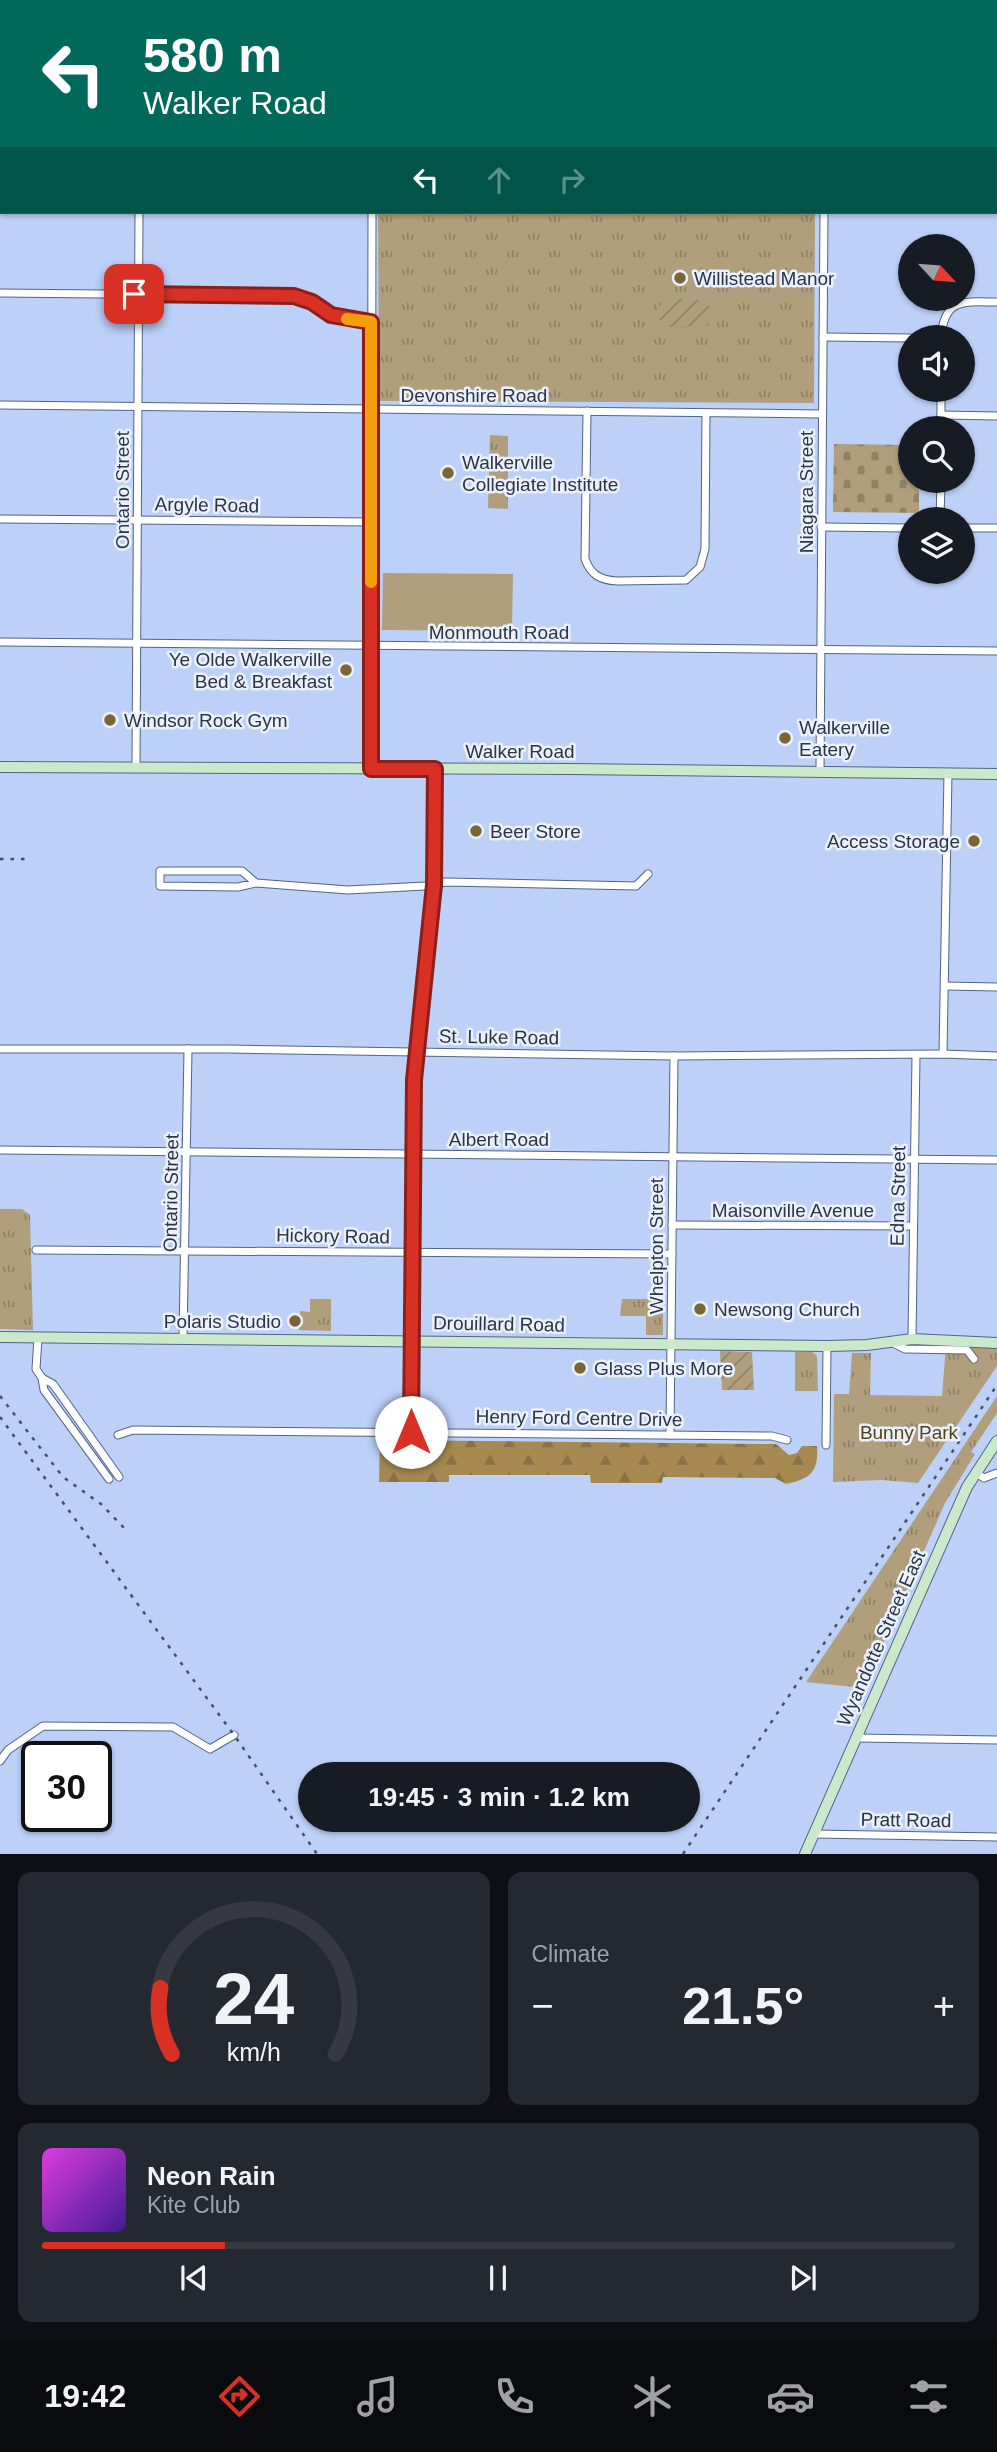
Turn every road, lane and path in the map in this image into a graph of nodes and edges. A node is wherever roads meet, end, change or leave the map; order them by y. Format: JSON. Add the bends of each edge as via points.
{"nodes":[{"id":1,"x":139,"y":214,"type":"edge"},
{"id":2,"x":372,"y":214,"type":"edge"},
{"id":3,"x":824,"y":214,"type":"edge"},
{"id":4,"x":0,"y":293,"type":"edge"},
{"id":5,"x":139,"y":294,"type":"junction"},
{"id":6,"x":997,"y":302,"type":"edge"},
{"id":7,"x":371,"y":322,"type":"junction"},
{"id":8,"x":944,"y":325,"type":"edge"},
{"id":9,"x":823,"y":337,"type":"junction"},
{"id":10,"x":898,"y":338,"type":"edge"},
{"id":11,"x":941,"y":402,"type":"edge"},
{"id":12,"x":0,"y":405,"type":"edge"},
{"id":13,"x":138,"y":407,"type":"junction"},
{"id":14,"x":371,"y":410,"type":"junction"},
{"id":15,"x":587,"y":411,"type":"junction"},
{"id":16,"x":706,"y":413,"type":"junction"},
{"id":17,"x":822,"y":414,"type":"junction"},
{"id":18,"x":941,"y":415,"type":"joint"},
{"id":19,"x":997,"y":416,"type":"edge"},
{"id":20,"x":0,"y":519,"type":"edge"},
{"id":21,"x":138,"y":520,"type":"junction"},
{"id":22,"x":371,"y":522,"type":"junction"},
{"id":23,"x":821,"y":527,"type":"junction"},
{"id":24,"x":898,"y":528,"type":"edge"},
{"id":25,"x":975,"y":528,"type":"edge"},
{"id":26,"x":997,"y":528,"type":"edge"},
{"id":27,"x":0,"y":642,"type":"edge"},
{"id":28,"x":136,"y":644,"type":"junction"},
{"id":29,"x":371,"y":647,"type":"junction"},
{"id":30,"x":822,"y":650,"type":"junction"},
{"id":31,"x":997,"y":651,"type":"edge"},
{"id":32,"x":0,"y":767,"type":"edge"},
{"id":33,"x":136,"y":768,"type":"junction"},
{"id":34,"x":371,"y":769,"type":"junction"},
{"id":35,"x":435,"y":769,"type":"junction"},
{"id":36,"x":820,"y":772,"type":"junction"},
{"id":37,"x":948,"y":773,"type":"junction"},
{"id":38,"x":997,"y":774,"type":"edge"},
{"id":39,"x":648,"y":874,"type":"dead end"},
{"id":40,"x":256,"y":883,"type":"junction"},
{"id":41,"x":434,"y":885,"type":"junction"},
{"id":42,"x":945,"y":986,"type":"junction"},
{"id":43,"x":997,"y":986,"type":"edge"},
{"id":44,"x":0,"y":1049,"type":"edge"},
{"id":45,"x":188,"y":1049,"type":"junction"},
{"id":46,"x":418,"y":1052,"type":"junction"},
{"id":47,"x":943,"y":1054,"type":"junction"},
{"id":48,"x":916,"y":1055,"type":"junction"},
{"id":49,"x":674,"y":1056,"type":"junction"},
{"id":50,"x":997,"y":1056,"type":"edge"},
{"id":51,"x":0,"y":1150,"type":"edge"},
{"id":52,"x":187,"y":1152,"type":"junction"},
{"id":53,"x":414,"y":1154,"type":"junction"},
{"id":54,"x":673,"y":1156,"type":"junction"},
{"id":55,"x":916,"y":1159,"type":"junction"},
{"id":56,"x":997,"y":1160,"type":"edge"},
{"id":57,"x":672,"y":1225,"type":"junction"},
{"id":58,"x":913,"y":1226,"type":"junction"},
{"id":59,"x":36,"y":1250,"type":"dead end"},
{"id":60,"x":186,"y":1250,"type":"junction"},
{"id":61,"x":413,"y":1252,"type":"junction"},
{"id":62,"x":671,"y":1254,"type":"junction"},
{"id":63,"x":0,"y":1337,"type":"edge"},
{"id":64,"x":38,"y":1338,"type":"junction"},
{"id":65,"x":184,"y":1338,"type":"junction"},
{"id":66,"x":912,"y":1339,"type":"junction"},
{"id":67,"x":411,"y":1341,"type":"junction"},
{"id":68,"x":893,"y":1343,"type":"junction"},
{"id":69,"x":997,"y":1343,"type":"edge"},
{"id":70,"x":672,"y":1344,"type":"junction"},
{"id":71,"x":827,"y":1346,"type":"junction"},
{"id":72,"x":974,"y":1359,"type":"dead end"},
{"id":73,"x":42,"y":1378,"type":"junction"},
{"id":74,"x":411,"y":1432,"type":"junction"},
{"id":75,"x":118,"y":1435,"type":"dead end"},
{"id":76,"x":670,"y":1435,"type":"junction"},
{"id":77,"x":787,"y":1440,"type":"dead end"},
{"id":78,"x":997,"y":1441,"type":"edge"},
{"id":79,"x":825,"y":1445,"type":"dead end"},
{"id":80,"x":975,"y":1473,"type":"junction"},
{"id":81,"x":997,"y":1473,"type":"edge"},
{"id":82,"x":119,"y":1477,"type":"dead end"},
{"id":83,"x":109,"y":1479,"type":"dead end"},
{"id":84,"x":234,"y":1735,"type":"dead end"},
{"id":85,"x":856,"y":1738,"type":"junction"},
{"id":86,"x":997,"y":1740,"type":"edge"},
{"id":87,"x":0,"y":1761,"type":"edge"},
{"id":88,"x":814,"y":1834,"type":"junction"},
{"id":89,"x":997,"y":1837,"type":"edge"},
{"id":90,"x":805,"y":1853,"type":"edge"}],
"edges":[{"from":1,"to":5,"type":"street","name":"Ontario Street"},
{"from":2,"to":7,"type":"street"},
{"from":3,"to":9,"type":"street","name":"Niagara Street"},
{"from":4,"to":5,"type":"street"},
{"from":5,"to":7,"type":"street","via":[[294,296],[331,315]]},
{"from":5,"to":13,"type":"street","name":"Ontario Street"},
{"from":6,"to":8,"type":"street","via":[[961,302],[946,312]]},
{"from":7,"to":14,"type":"street"},
{"from":9,"to":10,"type":"street"},
{"from":9,"to":17,"type":"street","name":"Niagara Street"},
{"from":11,"to":18,"type":"street"},
{"from":12,"to":13,"type":"street","name":"Devonshire Road"},
{"from":13,"to":14,"type":"street","name":"Devonshire Road"},
{"from":13,"to":21,"type":"street","name":"Ontario Street"},
{"from":14,"to":15,"type":"street","name":"Devonshire Road"},
{"from":14,"to":22,"type":"street"},
{"from":15,"to":16,"type":"street","name":"Devonshire Road"},
{"from":15,"to":16,"type":"street","via":[[585,559],[596,576],[617,581],[686,580],[700,567],[705,549]]},
{"from":16,"to":17,"type":"street","name":"Devonshire Road"},
{"from":17,"to":23,"type":"street","name":"Niagara Street"},
{"from":18,"to":19,"type":"street"},
{"from":20,"to":21,"type":"street","name":"Argyle Road"},
{"from":21,"to":22,"type":"street","name":"Argyle Road"},
{"from":21,"to":28,"type":"street","name":"Ontario Street"},
{"from":22,"to":29,"type":"street"},
{"from":23,"to":24,"type":"street"},
{"from":23,"to":30,"type":"street","name":"Niagara Street"},
{"from":25,"to":26,"type":"street"},
{"from":27,"to":28,"type":"street","name":"Monmouth Road"},
{"from":28,"to":29,"type":"street","name":"Monmouth Road"},
{"from":28,"to":33,"type":"street","name":"Ontario Street"},
{"from":29,"to":30,"type":"street","name":"Monmouth Road"},
{"from":29,"to":34,"type":"street"},
{"from":30,"to":31,"type":"street","name":"Monmouth Road"},
{"from":30,"to":36,"type":"street","name":"Niagara Street"},
{"from":32,"to":33,"type":"main road","name":"Walker Road"},
{"from":33,"to":34,"type":"main road","name":"Walker Road"},
{"from":34,"to":35,"type":"main road","name":"Walker Road"},
{"from":35,"to":36,"type":"main road","name":"Walker Road"},
{"from":35,"to":41,"type":"street"},
{"from":36,"to":37,"type":"main road","name":"Walker Road"},
{"from":37,"to":38,"type":"main road","name":"Walker Road"},
{"from":37,"to":42,"type":"street"},
{"from":39,"to":41,"type":"street","via":[[636,886]]},
{"from":40,"to":40,"type":"street","via":[[160,886],[160,872],[242,872]]},
{"from":40,"to":41,"type":"street","via":[[348,890]]},
{"from":41,"to":46,"type":"street"},
{"from":42,"to":43,"type":"street"},
{"from":42,"to":47,"type":"street"},
{"from":44,"to":45,"type":"street","name":"St. Luke Road"},
{"from":45,"to":46,"type":"street","name":"St. Luke Road"},
{"from":45,"to":52,"type":"street","name":"Ontario Street"},
{"from":46,"to":49,"type":"street","name":"St. Luke Road"},
{"from":46,"to":53,"type":"street"},
{"from":47,"to":48,"type":"street","name":"St. Luke Road"},
{"from":47,"to":50,"type":"street","name":"St. Luke Road"},
{"from":48,"to":49,"type":"street","name":"St. Luke Road"},
{"from":48,"to":55,"type":"street","name":"Edna Street"},
{"from":49,"to":54,"type":"street","name":"Whelpton Street"},
{"from":51,"to":52,"type":"street","name":"Albert Road"},
{"from":52,"to":53,"type":"street","name":"Albert Road"},
{"from":52,"to":60,"type":"street","name":"Ontario Street"},
{"from":53,"to":54,"type":"street","name":"Albert Road"},
{"from":53,"to":61,"type":"street"},
{"from":54,"to":55,"type":"street","name":"Albert Road"},
{"from":54,"to":57,"type":"street","name":"Whelpton Street"},
{"from":55,"to":56,"type":"street","name":"Albert Road"},
{"from":55,"to":58,"type":"street","name":"Edna Street"},
{"from":57,"to":58,"type":"street","name":"Maisonville Avenue"},
{"from":57,"to":62,"type":"street","name":"Whelpton Street"},
{"from":58,"to":66,"type":"street","name":"Edna Street"},
{"from":59,"to":60,"type":"street","name":"Hickory Road"},
{"from":60,"to":61,"type":"street","name":"Hickory Road"},
{"from":60,"to":65,"type":"street","name":"Ontario Street"},
{"from":61,"to":62,"type":"street","name":"Hickory Road"},
{"from":61,"to":67,"type":"street"},
{"from":62,"to":70,"type":"street","name":"Whelpton Street"},
{"from":63,"to":64,"type":"main road","name":"Drouillard Road"},
{"from":64,"to":65,"type":"main road","name":"Drouillard Road"},
{"from":64,"to":73,"type":"street","via":[[36,1369]]},
{"from":65,"to":67,"type":"main road","name":"Drouillard Road"},
{"from":66,"to":68,"type":"main road","name":"Drouillard Road"},
{"from":66,"to":69,"type":"main road","name":"Drouillard Road"},
{"from":67,"to":70,"type":"main road","name":"Drouillard Road"},
{"from":67,"to":74,"type":"street"},
{"from":68,"to":71,"type":"main road","name":"Drouillard Road"},
{"from":68,"to":72,"type":"street","via":[[905,1349],[967,1350]]},
{"from":70,"to":71,"type":"main road","name":"Drouillard Road"},
{"from":70,"to":76,"type":"street","name":"Whelpton Street"},
{"from":71,"to":79,"type":"street"},
{"from":73,"to":82,"type":"street","via":[[53,1384]]},
{"from":73,"to":83,"type":"street","via":[[44,1390]]},
{"from":74,"to":75,"type":"street","name":"Henry Ford Centre Drive","via":[[133,1430]]},
{"from":74,"to":76,"type":"street","name":"Henry Ford Centre Drive"},
{"from":76,"to":77,"type":"street","name":"Henry Ford Centre Drive"},
{"from":78,"to":80,"type":"main road","name":"Wyandotte Street East"},
{"from":80,"to":81,"type":"street","via":[[984,1478]]},
{"from":80,"to":85,"type":"main road","name":"Wyandotte Street East"},
{"from":84,"to":87,"type":"street","via":[[210,1749],[173,1727],[43,1726]]},
{"from":85,"to":86,"type":"street"},
{"from":85,"to":88,"type":"main road","name":"Wyandotte Street East"},
{"from":88,"to":89,"type":"street","name":"Pratt Road"},
{"from":88,"to":90,"type":"main road","name":"Wyandotte Street East"}]}
